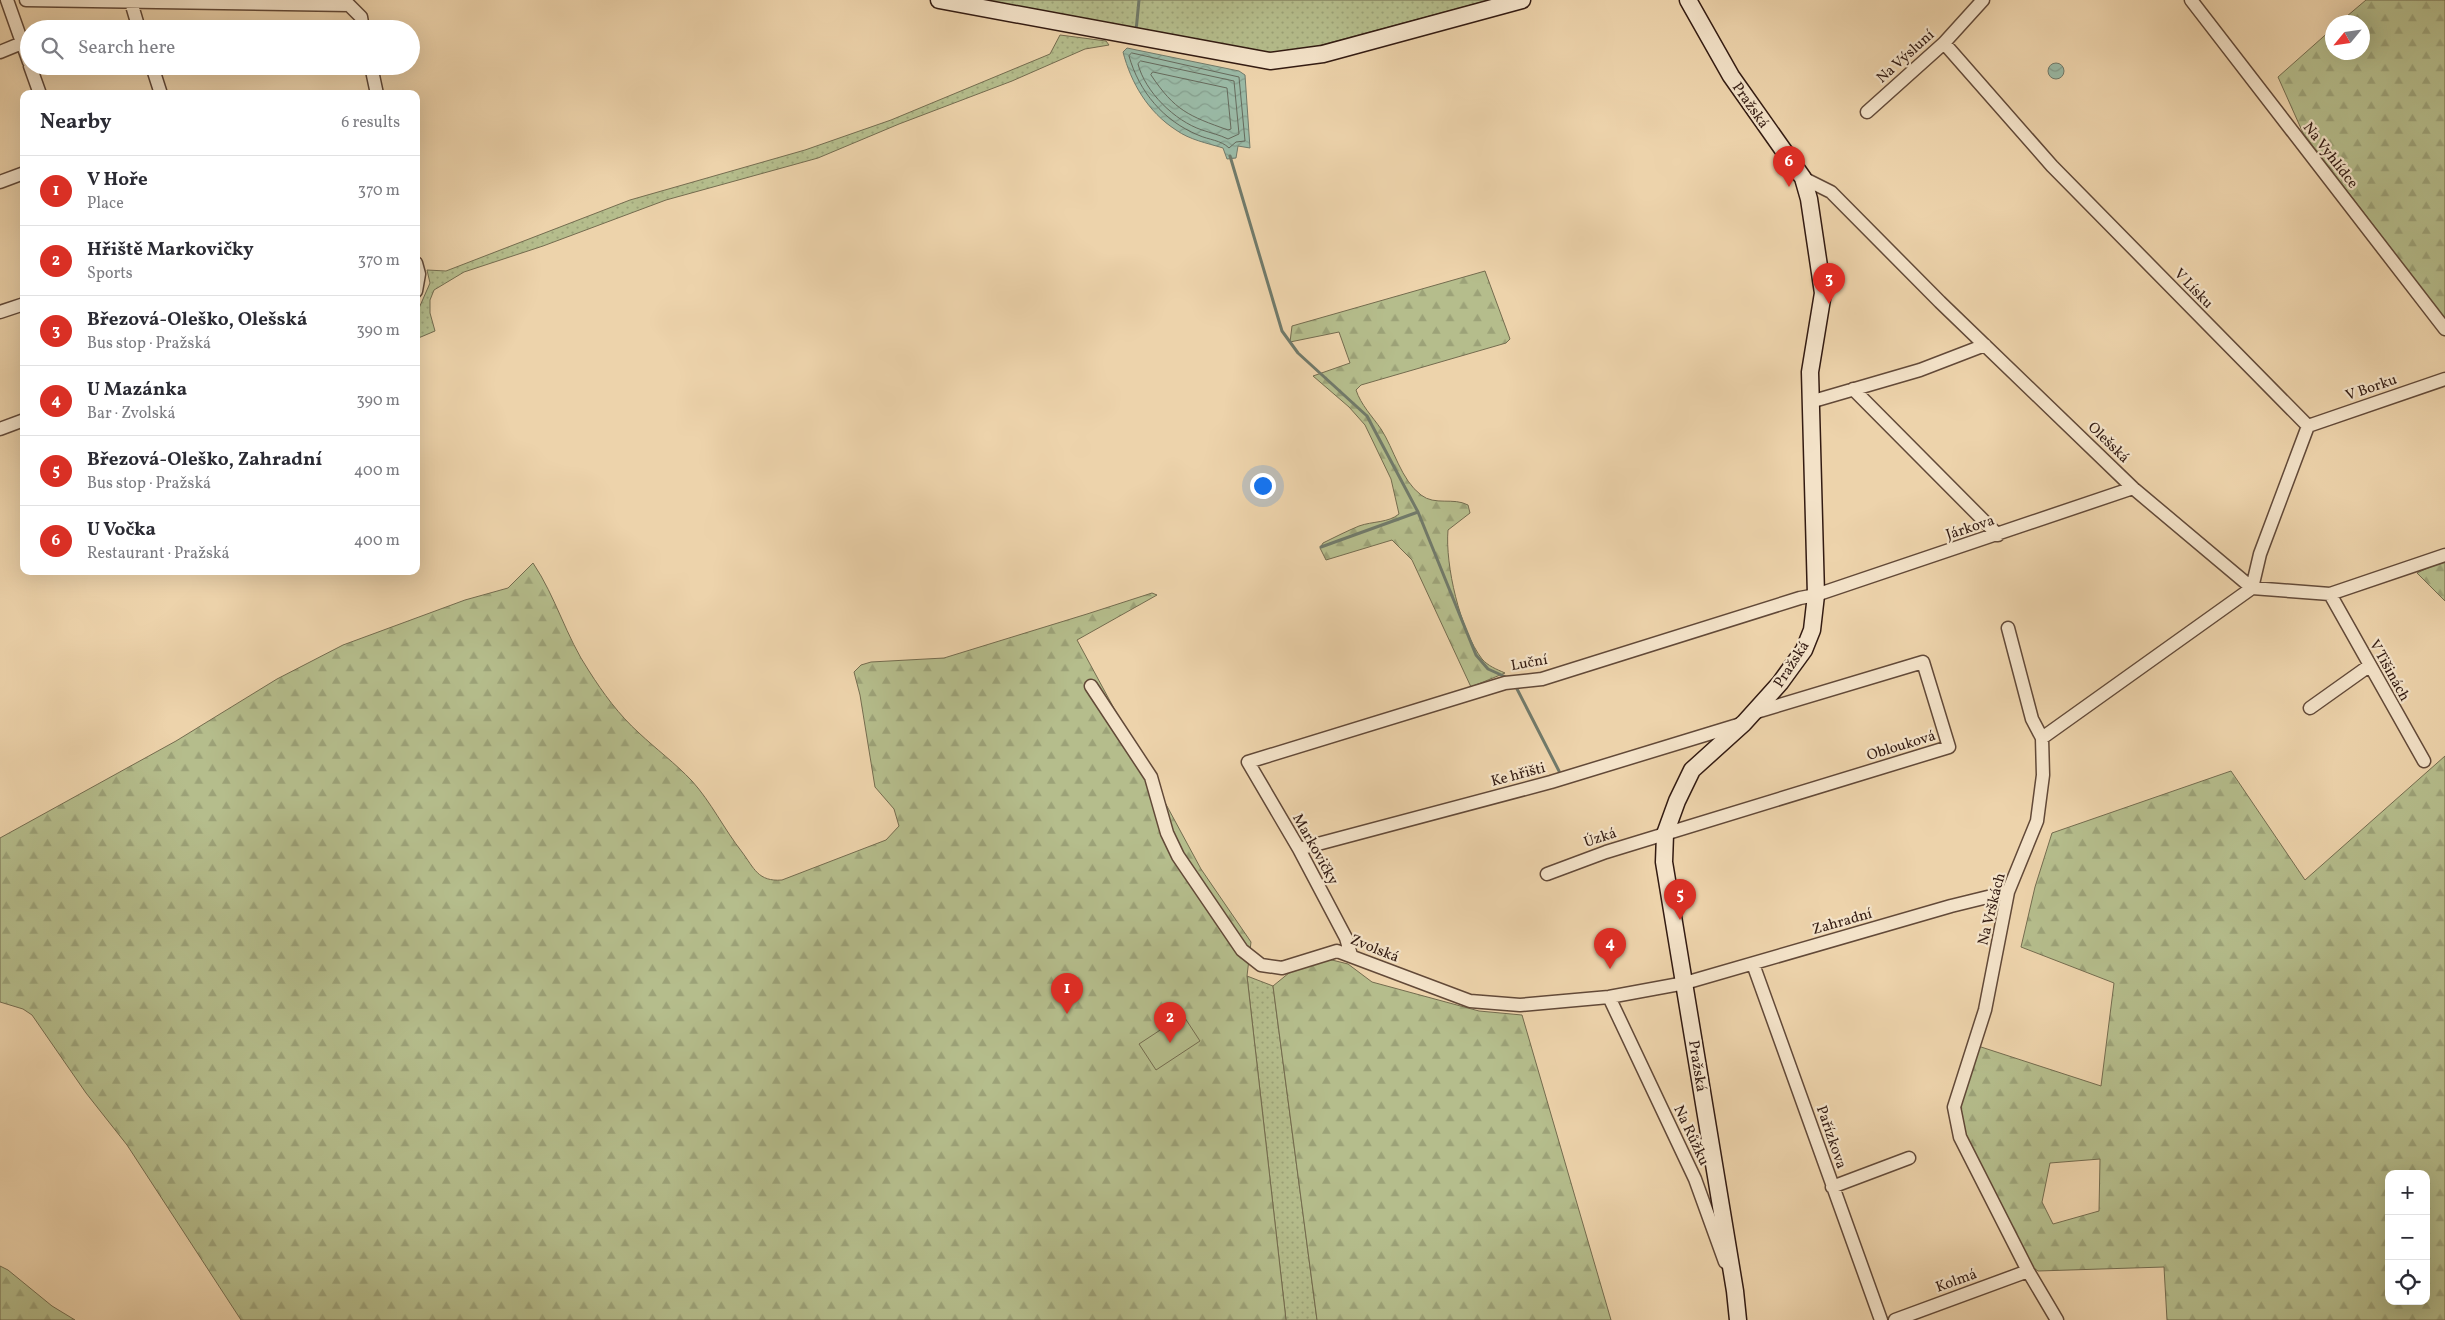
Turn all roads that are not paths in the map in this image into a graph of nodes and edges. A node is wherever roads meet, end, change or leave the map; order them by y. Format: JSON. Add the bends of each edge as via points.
{"nodes":[{"id":1,"x":7,"y":0,"type":"edge"},
{"id":2,"x":26,"y":0,"type":"edge"},
{"id":3,"x":939,"y":0,"type":"edge"},
{"id":4,"x":1522,"y":0,"type":"edge"},
{"id":5,"x":1688,"y":0,"type":"edge"},
{"id":6,"x":1983,"y":0,"type":"edge"},
{"id":7,"x":2191,"y":0,"type":"edge"},
{"id":8,"x":131,"y":2,"type":"junction"},
{"id":9,"x":136,"y":20,"type":"edge"},
{"id":10,"x":362,"y":20,"type":"edge"},
{"id":11,"x":20,"y":38,"type":"edge"},
{"id":12,"x":1944,"y":43,"type":"junction"},
{"id":13,"x":20,"y":45,"type":"edge"},
{"id":14,"x":0,"y":52,"type":"edge"},
{"id":15,"x":33,"y":75,"type":"edge"},
{"id":16,"x":155,"y":75,"type":"edge"},
{"id":17,"x":374,"y":75,"type":"edge"},
{"id":18,"x":39,"y":90,"type":"edge"},
{"id":19,"x":160,"y":90,"type":"edge"},
{"id":20,"x":376,"y":90,"type":"edge"},
{"id":21,"x":1867,"y":112,"type":"dead end"},
{"id":22,"x":20,"y":174,"type":"edge"},
{"id":23,"x":1803,"y":178,"type":"junction"},
{"id":24,"x":0,"y":182,"type":"edge"},
{"id":25,"x":20,"y":305,"type":"edge"},
{"id":26,"x":0,"y":312,"type":"edge"},
{"id":27,"x":2445,"y":329,"type":"edge"},
{"id":28,"x":1985,"y":345,"type":"junction"},
{"id":29,"x":2445,"y":379,"type":"edge"},
{"id":30,"x":1854,"y":389,"type":"junction"},
{"id":31,"x":1810,"y":402,"type":"junction"},
{"id":32,"x":20,"y":422,"type":"edge"},
{"id":33,"x":2308,"y":426,"type":"junction"},
{"id":34,"x":0,"y":429,"type":"edge"},
{"id":35,"x":2133,"y":488,"type":"junction"},
{"id":36,"x":1998,"y":535,"type":"junction"},
{"id":37,"x":2445,"y":555,"type":"edge"},
{"id":38,"x":2252,"y":588,"type":"junction"},
{"id":39,"x":2330,"y":594,"type":"junction"},
{"id":40,"x":1816,"y":595,"type":"junction"},
{"id":41,"x":2008,"y":628,"type":"dead end"},
{"id":42,"x":2369,"y":666,"type":"junction"},
{"id":43,"x":1091,"y":686,"type":"dead end"},
{"id":44,"x":2310,"y":708,"type":"dead end"},
{"id":45,"x":1748,"y":718,"type":"junction"},
{"id":46,"x":2042,"y":738,"type":"junction"},
{"id":47,"x":2424,"y":761,"type":"dead end"},
{"id":48,"x":1248,"y":762,"type":"joint"},
{"id":49,"x":1665,"y":834,"type":"junction"},
{"id":50,"x":1299,"y":849,"type":"junction"},
{"id":51,"x":1547,"y":874,"type":"dead end"},
{"id":52,"x":2008,"y":892,"type":"junction"},
{"id":53,"x":1351,"y":955,"type":"junction"},
{"id":54,"x":1753,"y":964,"type":"junction"},
{"id":55,"x":1684,"y":983,"type":"junction"},
{"id":56,"x":1609,"y":997,"type":"junction"},
{"id":57,"x":1909,"y":1158,"type":"dead end"},
{"id":58,"x":1832,"y":1187,"type":"junction"},
{"id":59,"x":2028,"y":1271,"type":"junction"},
{"id":60,"x":1735,"y":1291,"type":"junction"},
{"id":61,"x":1738,"y":1320,"type":"edge"},
{"id":62,"x":1881,"y":1320,"type":"edge"},
{"id":63,"x":1894,"y":1320,"type":"edge"},
{"id":64,"x":2057,"y":1320,"type":"edge"}],
"edges":[{"from":1,"to":11,"type":"street"},
{"from":2,"to":8,"type":"street"},
{"from":3,"to":4,"type":"street","via":[[1270,61],[1323,54]]},
{"from":5,"to":23,"type":"street","name":"Pražská","via":[[1731,76]]},
{"from":6,"to":12,"type":"street","name":"Na Výsluní"},
{"from":7,"to":27,"type":"street","name":"Na Vyhlídce"},
{"from":8,"to":9,"type":"street"},
{"from":8,"to":10,"type":"street","via":[[349,5]]},
{"from":12,"to":21,"type":"street","name":"Na Výsluní"},
{"from":12,"to":33,"type":"street","name":"V Lísku","via":[[2052,166]]},
{"from":13,"to":14,"type":"street"},
{"from":15,"to":18,"type":"street"},
{"from":16,"to":19,"type":"street"},
{"from":17,"to":20,"type":"street"},
{"from":22,"to":24,"type":"street"},
{"from":23,"to":28,"type":"street","name":"Olešská","via":[[1831,192]]},
{"from":23,"to":31,"type":"street","name":"Pražská","via":[[1810,198],[1823,293],[1810,372]]},
{"from":25,"to":26,"type":"street"},
{"from":28,"to":30,"type":"street","via":[[1920,370]]},
{"from":28,"to":35,"type":"street","name":"Olešská"},
{"from":29,"to":33,"type":"street","name":"V Borku"},
{"from":30,"to":31,"type":"street"},
{"from":30,"to":36,"type":"street"},
{"from":31,"to":40,"type":"street","name":"Pražská"},
{"from":32,"to":34,"type":"street"},
{"from":33,"to":38,"type":"street","via":[[2260,554]]},
{"from":35,"to":36,"type":"street","name":"Járkova"},
{"from":35,"to":38,"type":"street","name":"Olešská"},
{"from":36,"to":40,"type":"street","name":"Járkova"},
{"from":37,"to":39,"type":"street"},
{"from":38,"to":39,"type":"street"},
{"from":38,"to":46,"type":"street"},
{"from":39,"to":42,"type":"street","name":"V Tišinách"},
{"from":40,"to":45,"type":"street","name":"Pražská","via":[[1812,630],[1804,650],[1780,684]]},
{"from":40,"to":48,"type":"street","name":"Luční","via":[[1542,679],[1505,683]]},
{"from":41,"to":46,"type":"street","via":[[2032,719]]},
{"from":42,"to":44,"type":"street"},
{"from":42,"to":47,"type":"street","name":"V Tišinách"},
{"from":43,"to":53,"type":"street","name":"Zvolská","via":[[1151,777],[1167,833],[1178,856],[1242,950],[1261,965],[1282,968],[1337,951]]},
{"from":45,"to":49,"type":"street","name":"Pražská","via":[[1692,770],[1676,801]]},
{"from":45,"to":49,"type":"street","name":"Oblouková","via":[[1923,662],[1949,747]]},
{"from":45,"to":50,"type":"street","name":"Ke hřišti","via":[[1551,782]]},
{"from":46,"to":52,"type":"street","name":"Na Vrškách","via":[[2043,775],[2037,821]]},
{"from":48,"to":50,"type":"street","name":"Markovičky"},
{"from":49,"to":51,"type":"street","name":"Úzká"},
{"from":49,"to":55,"type":"street","name":"Pražská","via":[[1664,862]]},
{"from":50,"to":53,"type":"street","name":"Markovičky","via":[[1346,938]]},
{"from":52,"to":54,"type":"street","name":"Zahradní"},
{"from":52,"to":59,"type":"street","name":"Na Vrškách","via":[[1985,1010],[1954,1107],[1960,1137]]},
{"from":53,"to":56,"type":"street","name":"Zvolská","via":[[1470,1001],[1520,1006]]},
{"from":54,"to":55,"type":"street","name":"Zahradní"},
{"from":54,"to":58,"type":"street","name":"Pařízkova"},
{"from":55,"to":56,"type":"street","name":"Zvolská"},
{"from":55,"to":60,"type":"street","name":"Pražská"},
{"from":56,"to":60,"type":"street","name":"Na Růžku","via":[[1695,1179]]},
{"from":57,"to":58,"type":"street"},
{"from":58,"to":62,"type":"street","name":"Pařízkova"},
{"from":59,"to":63,"type":"street","name":"Kolmá"},
{"from":59,"to":64,"type":"street","name":"Na Vrškách"},
{"from":60,"to":61,"type":"street","name":"Pražská"}]}
